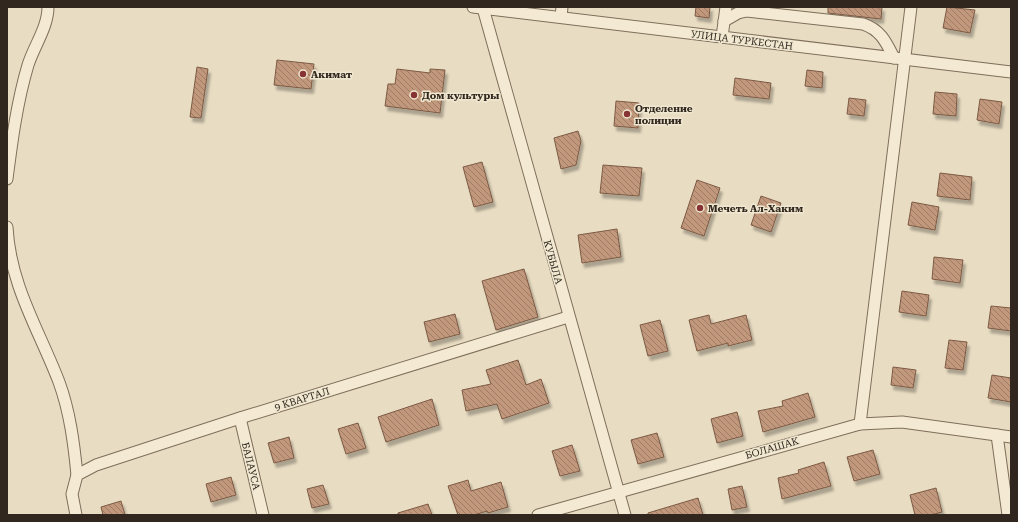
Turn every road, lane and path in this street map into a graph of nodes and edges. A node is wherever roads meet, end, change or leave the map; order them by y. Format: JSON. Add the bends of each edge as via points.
{"nodes":[{"id":1,"x":48,"y":7,"type":"edge"},
{"id":2,"x":726,"y":7,"type":"edge"},
{"id":3,"x":911,"y":7,"type":"edge"},
{"id":4,"x":478,"y":8,"type":"edge"},
{"id":5,"x":562,"y":12,"type":"edge"},
{"id":6,"x":724,"y":21,"type":"junction"},
{"id":7,"x":722,"y":37,"type":"junction"},
{"id":8,"x":900,"y":59,"type":"junction"},
{"id":9,"x":1011,"y":72,"type":"edge"},
{"id":10,"x":7,"y":179,"type":"edge"},
{"id":11,"x":7,"y":228,"type":"edge"},
{"id":12,"x":568,"y":317,"type":"junction"},
{"id":13,"x":240,"y":418,"type":"junction"},
{"id":14,"x":860,"y":424,"type":"junction"},
{"id":15,"x":997,"y":435,"type":"junction"},
{"id":16,"x":1011,"y":437,"type":"edge"},
{"id":17,"x":77,"y":475,"type":"junction"},
{"id":18,"x":619,"y":491,"type":"junction"},
{"id":19,"x":76,"y":515,"type":"edge"},
{"id":20,"x":263,"y":515,"type":"edge"},
{"id":21,"x":538,"y":515,"type":"edge"},
{"id":22,"x":626,"y":515,"type":"edge"},
{"id":23,"x":1008,"y":515,"type":"edge"}],
"edges":[{"from":1,"to":10,"type":"street","via":[[17,109]]},
{"from":2,"to":6,"type":"street"},
{"from":3,"to":8,"type":"street"},
{"from":4,"to":5,"type":"street","name":"УЛИЦА ТУРКЕСТАН"},
{"from":4,"to":12,"type":"street","name":"КУБЫЛА"},
{"from":5,"to":7,"type":"street","name":"УЛИЦА ТУРКЕСТАН"},
{"from":6,"to":7,"type":"street"},
{"from":6,"to":8,"type":"street","via":[[747,11],[863,24],[873,27],[883,36]]},
{"from":7,"to":8,"type":"street","name":"УЛИЦА ТУРКЕСТАН"},
{"from":8,"to":9,"type":"street","name":"УЛИЦА ТУРКЕСТАН"},
{"from":8,"to":14,"type":"street"},
{"from":11,"to":17,"type":"street","via":[[8,246],[20,293],[59,384],[72,432]]},
{"from":12,"to":13,"type":"street","name":"9 КВАРТАЛ"},
{"from":12,"to":18,"type":"street","name":"КУБЫЛА"},
{"from":13,"to":17,"type":"street","name":"9 КВАРТАЛ","via":[[96,465]]},
{"from":13,"to":20,"type":"street","name":"БАЛАУСА"},
{"from":14,"to":15,"type":"street","name":"БОЛАШАК","via":[[902,422]]},
{"from":14,"to":18,"type":"street","name":"БОЛАШАК"},
{"from":15,"to":16,"type":"street","name":"БОЛАШАК"},
{"from":15,"to":23,"type":"street"},
{"from":17,"to":19,"type":"street","via":[[72,494]]},
{"from":18,"to":21,"type":"street","name":"БОЛАШАК"},
{"from":18,"to":22,"type":"street","name":"КУБЫЛА"}]}
